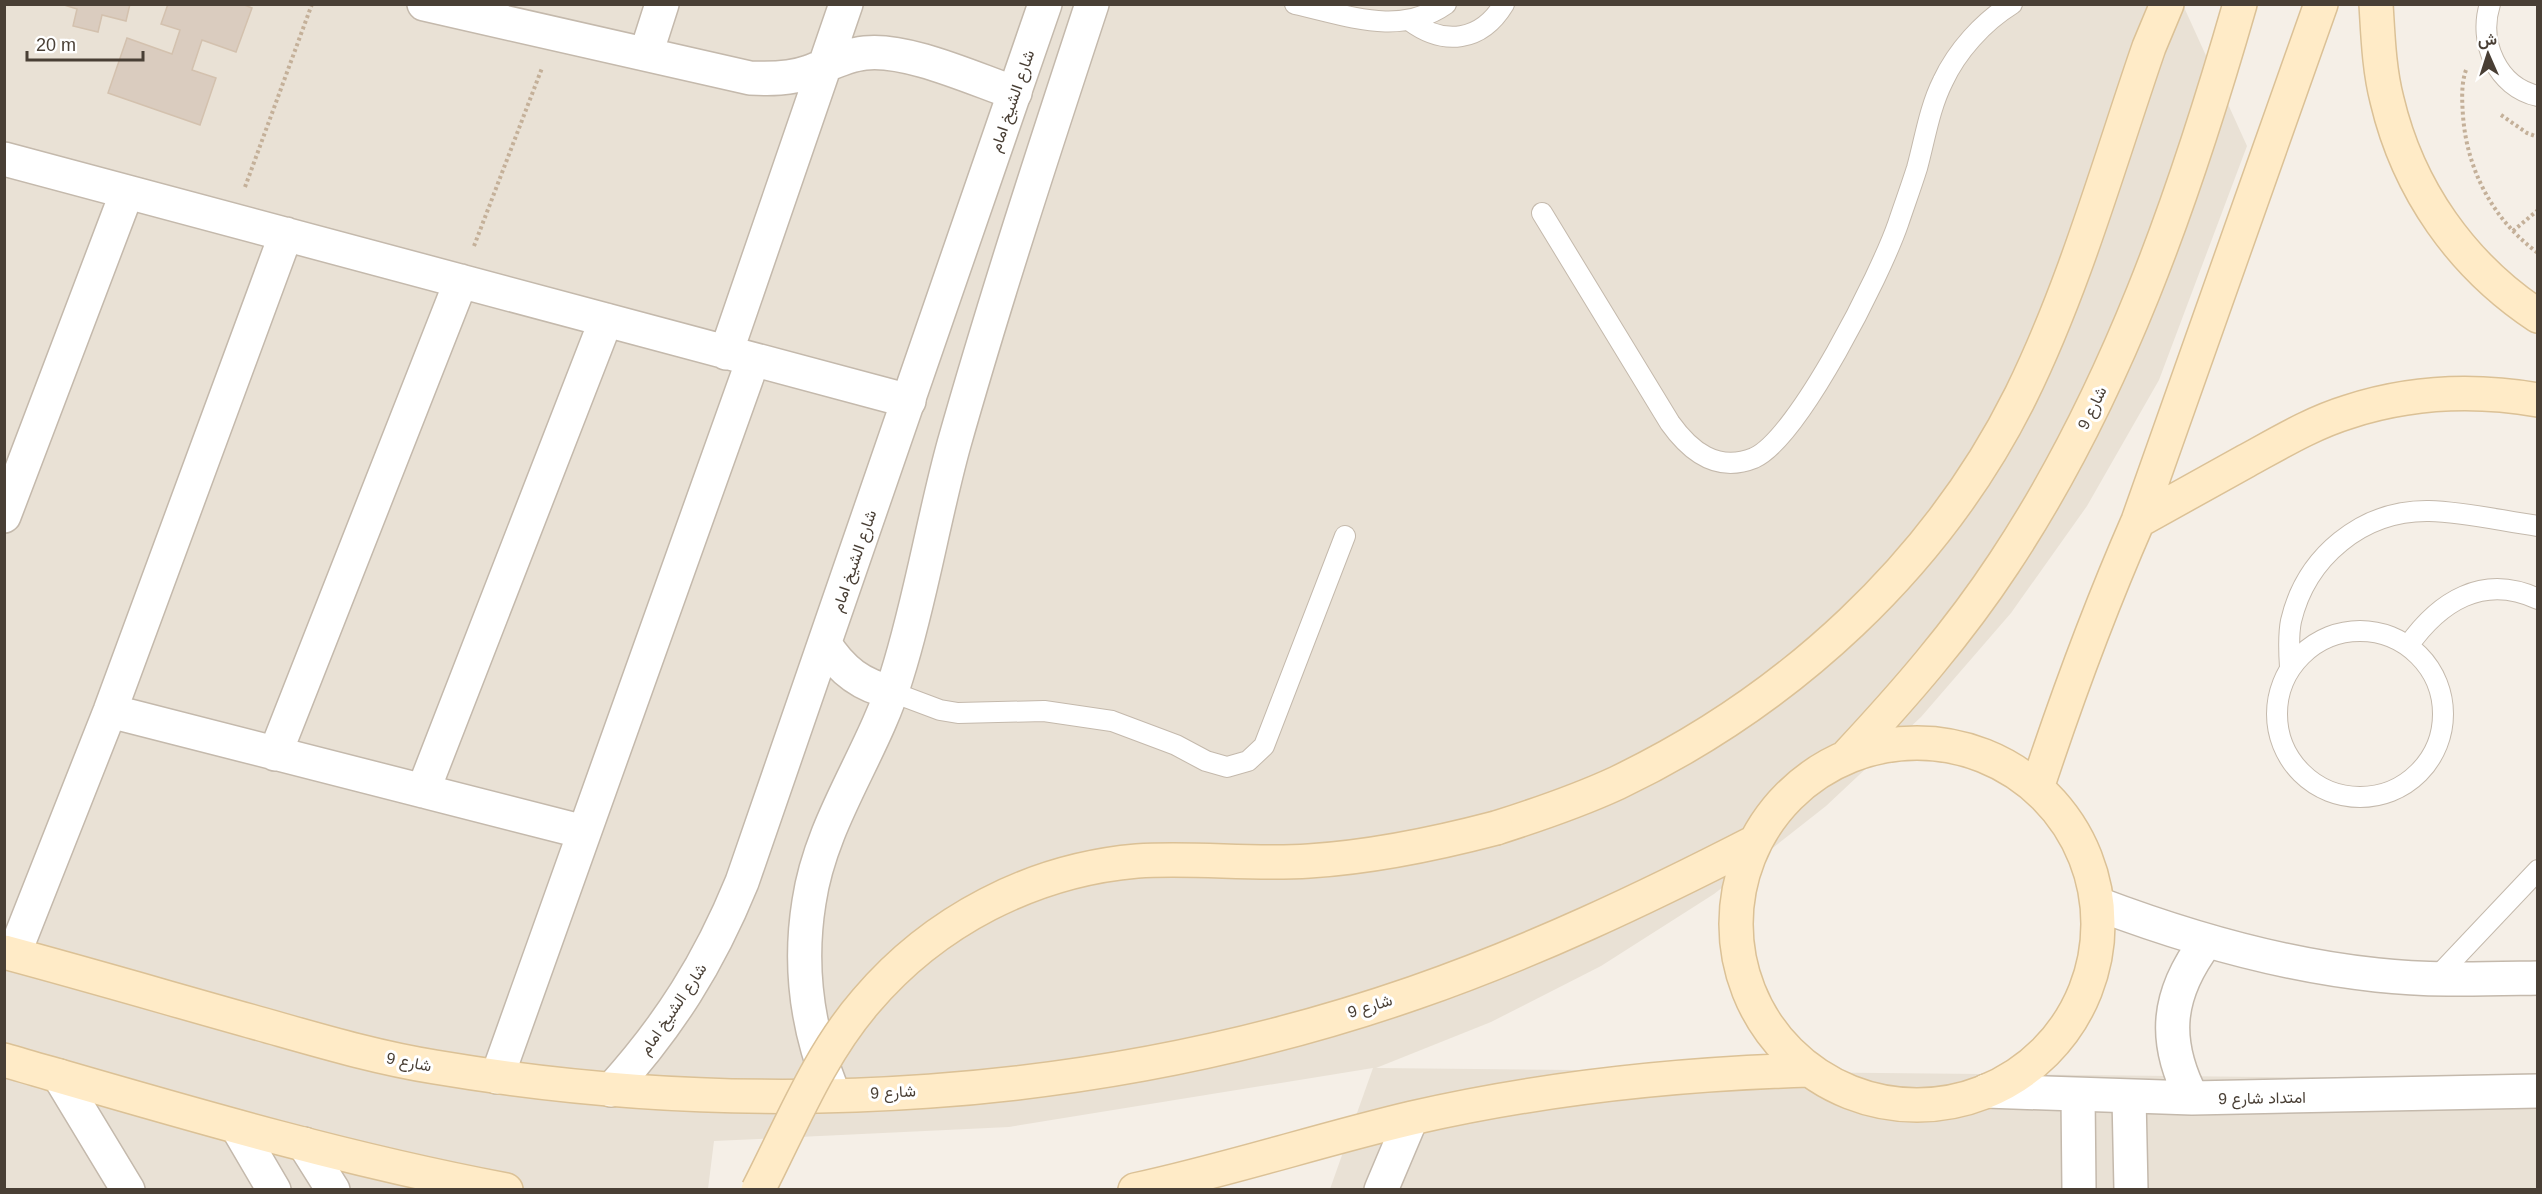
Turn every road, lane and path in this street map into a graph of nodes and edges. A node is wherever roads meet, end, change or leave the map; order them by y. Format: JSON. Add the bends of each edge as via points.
{"nodes":[{"id":1,"x":312,"y":4,"type":"edge"},
{"id":2,"x":424,"y":4,"type":"edge"},
{"id":3,"x":662,"y":4,"type":"edge"},
{"id":4,"x":846,"y":4,"type":"edge"},
{"id":5,"x":1045,"y":4,"type":"edge"},
{"id":6,"x":1092,"y":4,"type":"edge"},
{"id":7,"x":1295,"y":4,"type":"edge"},
{"id":8,"x":1446,"y":4,"type":"edge"},
{"id":9,"x":1504,"y":4,"type":"edge"},
{"id":10,"x":2012,"y":4,"type":"edge"},
{"id":11,"x":2168,"y":4,"type":"edge"},
{"id":12,"x":2240,"y":4,"type":"edge"},
{"id":13,"x":2321,"y":4,"type":"edge"},
{"id":14,"x":2376,"y":4,"type":"edge"},
{"id":15,"x":2490,"y":4,"type":"edge"},
{"id":16,"x":458,"y":8,"type":"edge"},
{"id":17,"x":1410,"y":21,"type":"junction"},
{"id":18,"x":2485,"y":32,"type":"junction"},
{"id":19,"x":555,"y":34,"type":"junction"},
{"id":20,"x":646,"y":54,"type":"junction"},
{"id":21,"x":825,"y":66,"type":"junction"},
{"id":22,"x":1015,"y":93,"type":"junction"},
{"id":23,"x":2538,"y":96,"type":"edge"},
{"id":24,"x":4,"y":159,"type":"edge"},
{"id":25,"x":127,"y":192,"type":"junction"},
{"id":26,"x":2538,"y":210,"type":"edge"},
{"id":27,"x":1542,"y":213,"type":"dead end"},
{"id":28,"x":233,"y":220,"type":"junction"},
{"id":29,"x":2513,"y":231,"type":"junction"},
{"id":30,"x":286,"y":234,"type":"junction"},
{"id":31,"x":2538,"y":253,"type":"edge"},
{"id":32,"x":461,"y":281,"type":"junction"},
{"id":33,"x":2538,"y":316,"type":"edge"},
{"id":34,"x":606,"y":320,"type":"junction"},
{"id":35,"x":739,"y":356,"type":"junction"},
{"id":36,"x":2538,"y":400,"type":"edge"},
{"id":37,"x":909,"y":401,"type":"junction"},
{"id":38,"x":4,"y":516,"type":"edge"},
{"id":39,"x":2138,"y":521,"type":"junction"},
{"id":40,"x":2538,"y":526,"type":"edge"},
{"id":41,"x":1345,"y":536,"type":"dead end"},
{"id":42,"x":2538,"y":599,"type":"edge"},
{"id":43,"x":825,"y":644,"type":"junction"},
{"id":44,"x":2408,"y":646,"type":"junction"},
{"id":45,"x":2290,"y":667,"type":"junction"},
{"id":46,"x":892,"y":692,"type":"junction"},
{"id":47,"x":110,"y":711,"type":"junction"},
{"id":48,"x":275,"y":754,"type":"junction"},
{"id":49,"x":1845,"y":758,"type":"junction"},
{"id":50,"x":2037,"y":788,"type":"junction"},
{"id":51,"x":423,"y":791,"type":"junction"},
{"id":52,"x":584,"y":832,"type":"junction"},
{"id":53,"x":1755,"y":842,"type":"junction"},
{"id":54,"x":2538,"y":870,"type":"edge"},
{"id":55,"x":2098,"y":904,"type":"junction"},
{"id":56,"x":2206,"y":942,"type":"junction"},
{"id":57,"x":9,"y":953,"type":"edge"},
{"id":58,"x":2538,"y":978,"type":"edge"},
{"id":59,"x":2435,"y":979,"type":"junction"},
{"id":60,"x":4,"y":1060,"type":"edge"},
{"id":61,"x":1809,"y":1070,"type":"junction"},
{"id":62,"x":59,"y":1076,"type":"junction"},
{"id":63,"x":497,"y":1077,"type":"junction"},
{"id":64,"x":611,"y":1090,"type":"junction"},
{"id":65,"x":1986,"y":1091,"type":"junction"},
{"id":66,"x":2538,"y":1091,"type":"edge"},
{"id":67,"x":834,"y":1095,"type":"junction"},
{"id":68,"x":2078,"y":1095,"type":"junction"},
{"id":69,"x":2129,"y":1097,"type":"junction"},
{"id":70,"x":2192,"y":1098,"type":"junction"},
{"id":71,"x":1411,"y":1119,"type":"junction"},
{"id":72,"x":237,"y":1127,"type":"junction"},
{"id":73,"x":304,"y":1144,"type":"junction"},
{"id":74,"x":128,"y":1190,"type":"edge"},
{"id":75,"x":274,"y":1190,"type":"edge"},
{"id":76,"x":333,"y":1190,"type":"edge"},
{"id":77,"x":506,"y":1190,"type":"edge"},
{"id":78,"x":758,"y":1190,"type":"edge"},
{"id":79,"x":1135,"y":1190,"type":"edge"},
{"id":80,"x":1382,"y":1190,"type":"edge"},
{"id":81,"x":2079,"y":1190,"type":"edge"},
{"id":82,"x":2131,"y":1190,"type":"edge"}],
"edges":[{"from":1,"to":28,"type":"path"},
{"from":2,"to":16,"type":"street"},
{"from":3,"to":20,"type":"street"},
{"from":4,"to":21,"type":"street"},
{"from":5,"to":22,"type":"street","name":"شارع الشيخ امام"},
{"from":6,"to":46,"type":"street","via":[[1017,233],[954,445],[917,607]]},
{"from":7,"to":17,"type":"lane","via":[[1381,22]]},
{"from":8,"to":17,"type":"lane"},
{"from":9,"to":17,"type":"lane","via":[[1486,26],[1460,37],[1433,35]]},
{"from":10,"to":27,"type":"lane","via":[[1978,32],[1943,81],[1931,108],[1917,168],[1897,227],[1873,284],[1846,337],[1786,429],[1754,458],[1726,462],[1700,455],[1688,447]]},
{"from":11,"to":78,"type":"main road","bridge":true,"via":[[2149,47],[2047,339],[2020,396],[1954,504],[1872,602],[1826,645],[1778,685],[1672,755],[1556,808],[1496,828],[1414,848],[1309,861],[1137,861],[1049,878],[1007,894],[930,939],[865,1002],[816,1076]]},
{"from":12,"to":49,"type":"main road","name":"شارع 9","via":[[2160,249],[2088,419],[2004,564],[1902,697]]},
{"from":13,"to":39,"type":"main road"},
{"from":14,"to":33,"type":"main road","via":[[2386,98],[2413,177],[2459,248],[2488,278]]},
{"from":15,"to":18,"type":"lane"},
{"from":16,"to":19,"type":"street"},
{"from":18,"to":23,"type":"lane","via":[[2492,56],[2505,77],[2518,88]]},
{"from":18,"to":29,"type":"path","via":[[2464,75],[2464,131],[2481,185]]},
{"from":19,"to":20,"type":"street"},
{"from":19,"to":32,"type":"path"},
{"from":20,"to":21,"type":"street","via":[[750,78],[788,77]]},
{"from":21,"to":22,"type":"street","via":[[864,53],[906,55]]},
{"from":21,"to":35,"type":"street"},
{"from":22,"to":37,"type":"street","name":"شارع الشيخ امام"},
{"from":24,"to":25,"type":"street"},
{"from":25,"to":28,"type":"street"},
{"from":25,"to":38,"type":"street"},
{"from":26,"to":29,"type":"path"},
{"from":28,"to":30,"type":"street"},
{"from":29,"to":31,"type":"path"},
{"from":30,"to":32,"type":"street"},
{"from":30,"to":47,"type":"street"},
{"from":32,"to":34,"type":"street"},
{"from":32,"to":48,"type":"street"},
{"from":34,"to":35,"type":"street"},
{"from":34,"to":51,"type":"street"},
{"from":35,"to":37,"type":"street"},
{"from":35,"to":52,"type":"street"},
{"from":36,"to":39,"type":"main road","via":[[2512,395],[2429,394],[2348,412],[2310,426]]},
{"from":37,"to":43,"type":"street","name":"شارع الشيخ امام"},
{"from":39,"to":50,"type":"main road","via":[[2071,686]]},
{"from":40,"to":45,"type":"lane","via":[[2430,511],[2367,524],[2331,549],[2305,583],[2291,624]]},
{"from":41,"to":46,"type":"lane","via":[[1264,746],[1238,766],[1216,765],[1176,745],[1112,722],[1044,711],[958,713]]},
{"from":42,"to":44,"type":"lane","via":[[2490,590],[2462,597],[2437,611]]},
{"from":43,"to":46,"type":"street","via":[[839,664],[857,679]]},
{"from":43,"to":64,"type":"street","name":"شارع الشيخ امام","via":[[726,920],[687,993],[658,1035]]},
{"from":44,"to":45,"type":"lane","via":[[2388,636],[2346,632],[2325,639]]},
{"from":44,"to":45,"type":"lane","via":[[2436,680],[2443,722],[2428,763],[2394,790],[2374,797],[2330,792],[2311,783],[2289,759],[2277,729],[2277,707]]},
{"from":46,"to":67,"type":"street","via":[[826,836],[809,900],[805,933],[807,999],[813,1033]]},
{"from":47,"to":48,"type":"street"},
{"from":47,"to":57,"type":"street"},
{"from":48,"to":51,"type":"street"},
{"from":49,"to":50,"type":"main road","via":[[1872,748],[1930,743],[1987,757]]},
{"from":49,"to":53,"type":"main road","via":[[1792,792],[1771,815]]},
{"from":50,"to":55,"type":"main road","via":[[2056,807],[2080,844]]},
{"from":51,"to":52,"type":"street"},
{"from":52,"to":63,"type":"street"},
{"from":53,"to":61,"type":"main road","via":[[1743,871],[1737,902],[1740,966],[1765,1024]]},
{"from":53,"to":67,"type":"main road","name":"شارع 9","via":[[1586,925],[1499,961],[1322,1022],[1232,1045],[1047,1079],[954,1089]]},
{"from":54,"to":59,"type":"lane"},
{"from":55,"to":56,"type":"street"},
{"from":55,"to":65,"type":"main road","via":[[2095,962],[2073,1016],[2036,1061]]},
{"from":56,"to":59,"type":"street","via":[[2320,967]]},
{"from":56,"to":70,"type":"street","via":[[2181,983],[2174,1006],[2174,1054]]},
{"from":57,"to":63,"type":"main road","name":"شارع 9","via":[[368,1054]]},
{"from":58,"to":59,"type":"street"},
{"from":60,"to":62,"type":"main road"},
{"from":61,"to":65,"type":"main road","via":[[1865,1097],[1895,1103],[1926,1105]]},
{"from":61,"to":71,"type":"main road","via":[[1676,1076],[1609,1084]]},
{"from":62,"to":72,"type":"main road"},
{"from":62,"to":74,"type":"street"},
{"from":63,"to":64,"type":"main road","name":"شارع 9"},
{"from":64,"to":67,"type":"main road","name":"شارع 9","via":[[702,1096]]},
{"from":65,"to":68,"type":"street","name":"امتداد شارع 9"},
{"from":66,"to":70,"type":"street","name":"امتداد شارع 9"},
{"from":68,"to":69,"type":"street","name":"امتداد شارع 9"},
{"from":68,"to":81,"type":"street"},
{"from":69,"to":70,"type":"street","name":"امتداد شارع 9"},
{"from":69,"to":82,"type":"street"},
{"from":71,"to":79,"type":"main road"},
{"from":71,"to":80,"type":"street"},
{"from":72,"to":73,"type":"main road"},
{"from":72,"to":75,"type":"street"},
{"from":73,"to":76,"type":"street"},
{"from":73,"to":77,"type":"main road"}]}
